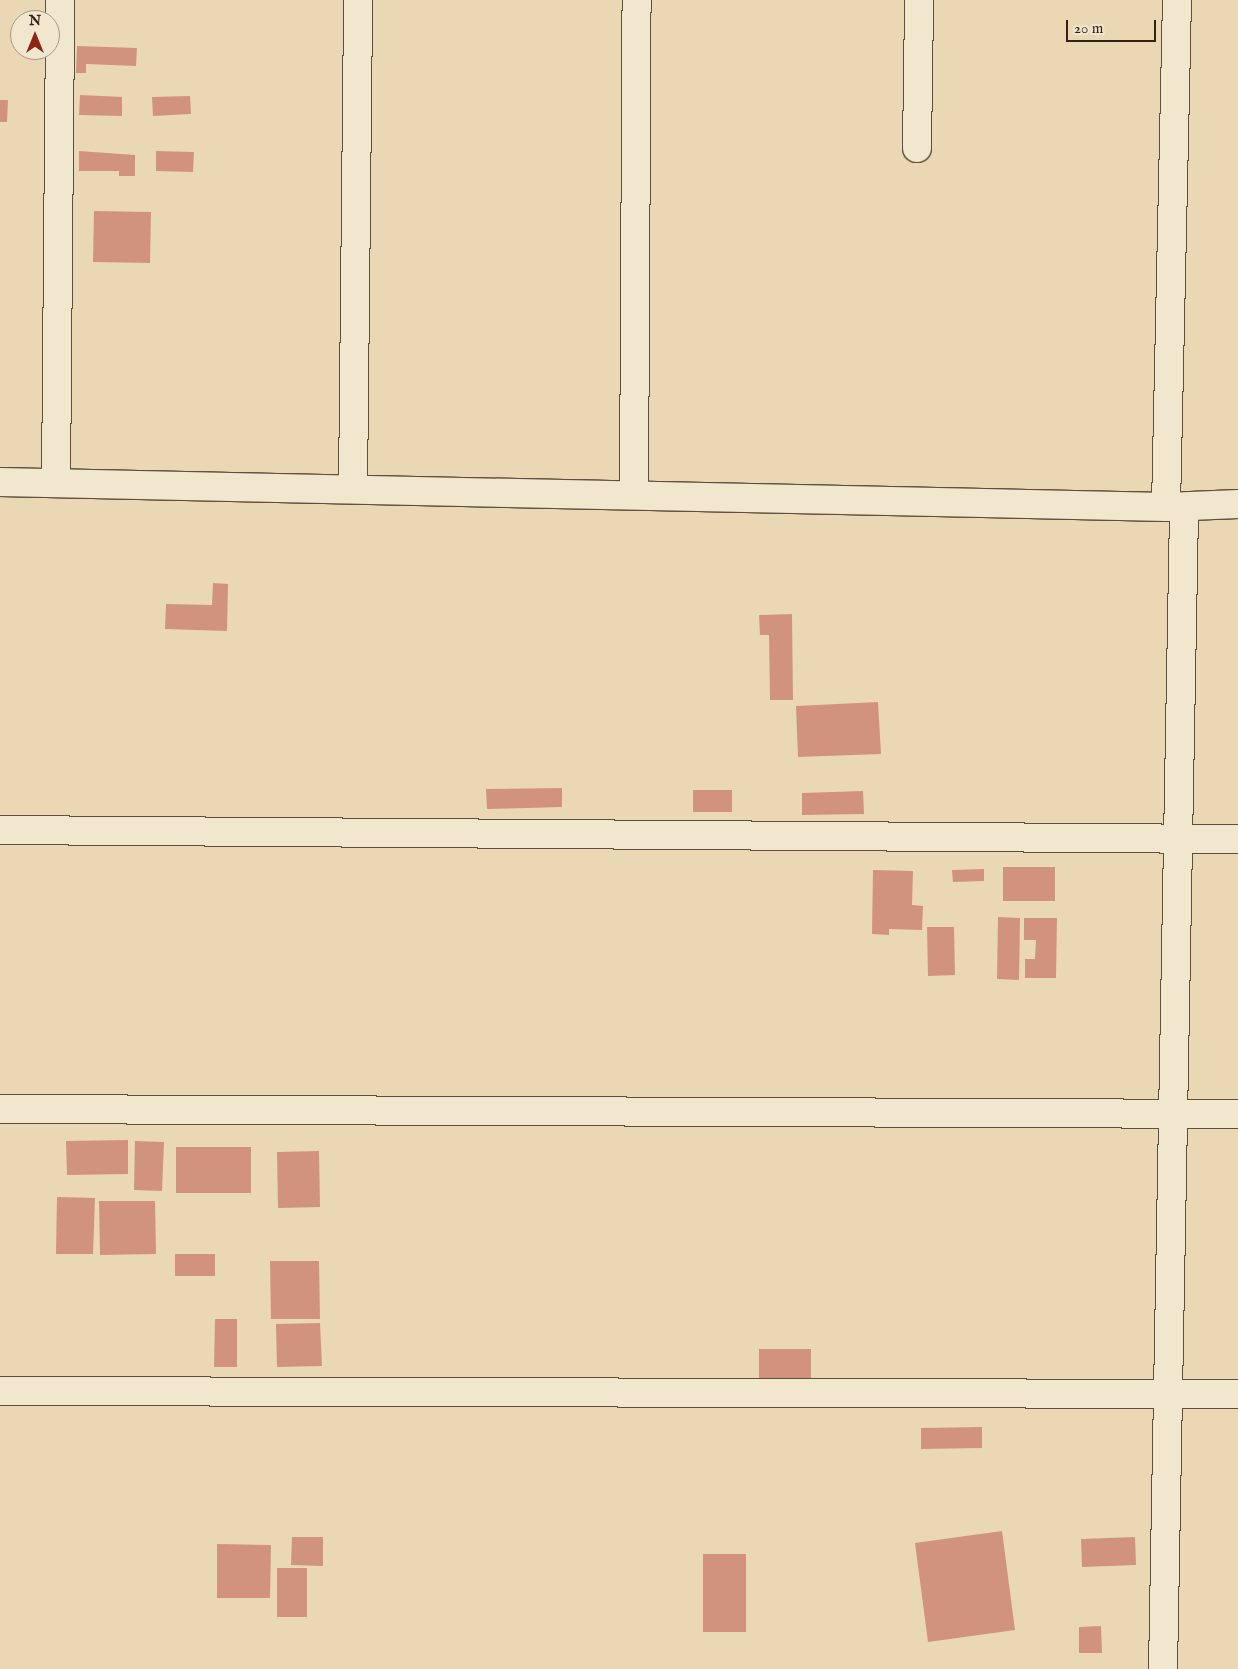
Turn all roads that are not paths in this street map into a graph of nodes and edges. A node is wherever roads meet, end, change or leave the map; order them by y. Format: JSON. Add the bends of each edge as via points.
{"nodes":[{"id":1,"x":60,"y":0,"type":"edge"},
{"id":2,"x":358,"y":0,"type":"edge"},
{"id":3,"x":637,"y":0,"type":"edge"},
{"id":4,"x":919,"y":0,"type":"edge"},
{"id":5,"x":1177,"y":0,"type":"edge"},
{"id":6,"x":917,"y":148,"type":"dead end"},
{"id":7,"x":0,"y":482,"type":"edge"},
{"id":8,"x":56,"y":482,"type":"junction"},
{"id":9,"x":353,"y":488,"type":"junction"},
{"id":10,"x":634,"y":494,"type":"junction"},
{"id":11,"x":1238,"y":504,"type":"edge"},
{"id":12,"x":1175,"y":507,"type":"junction"},
{"id":13,"x":0,"y":830,"type":"edge"},
{"id":14,"x":1178,"y":839,"type":"junction"},
{"id":15,"x":1238,"y":839,"type":"edge"},
{"id":16,"x":0,"y":1108,"type":"edge"},
{"id":17,"x":1173,"y":1114,"type":"junction"},
{"id":18,"x":1238,"y":1114,"type":"edge"},
{"id":19,"x":0,"y":1391,"type":"edge"},
{"id":20,"x":1168,"y":1394,"type":"junction"},
{"id":21,"x":1238,"y":1394,"type":"edge"},
{"id":22,"x":1163,"y":1669,"type":"edge"}],
"edges":[{"from":1,"to":8,"type":"street"},
{"from":2,"to":9,"type":"street"},
{"from":3,"to":10,"type":"street"},
{"from":4,"to":6,"type":"street"},
{"from":5,"to":12,"type":"street"},
{"from":7,"to":8,"type":"street"},
{"from":8,"to":9,"type":"street"},
{"from":9,"to":10,"type":"street"},
{"from":10,"to":12,"type":"street"},
{"from":11,"to":12,"type":"street"},
{"from":12,"to":14,"type":"street"},
{"from":13,"to":14,"type":"street"},
{"from":14,"to":15,"type":"street"},
{"from":14,"to":17,"type":"street"},
{"from":16,"to":17,"type":"street"},
{"from":17,"to":18,"type":"street"},
{"from":17,"to":20,"type":"street"},
{"from":19,"to":20,"type":"street"},
{"from":20,"to":21,"type":"street"},
{"from":20,"to":22,"type":"street"}]}
